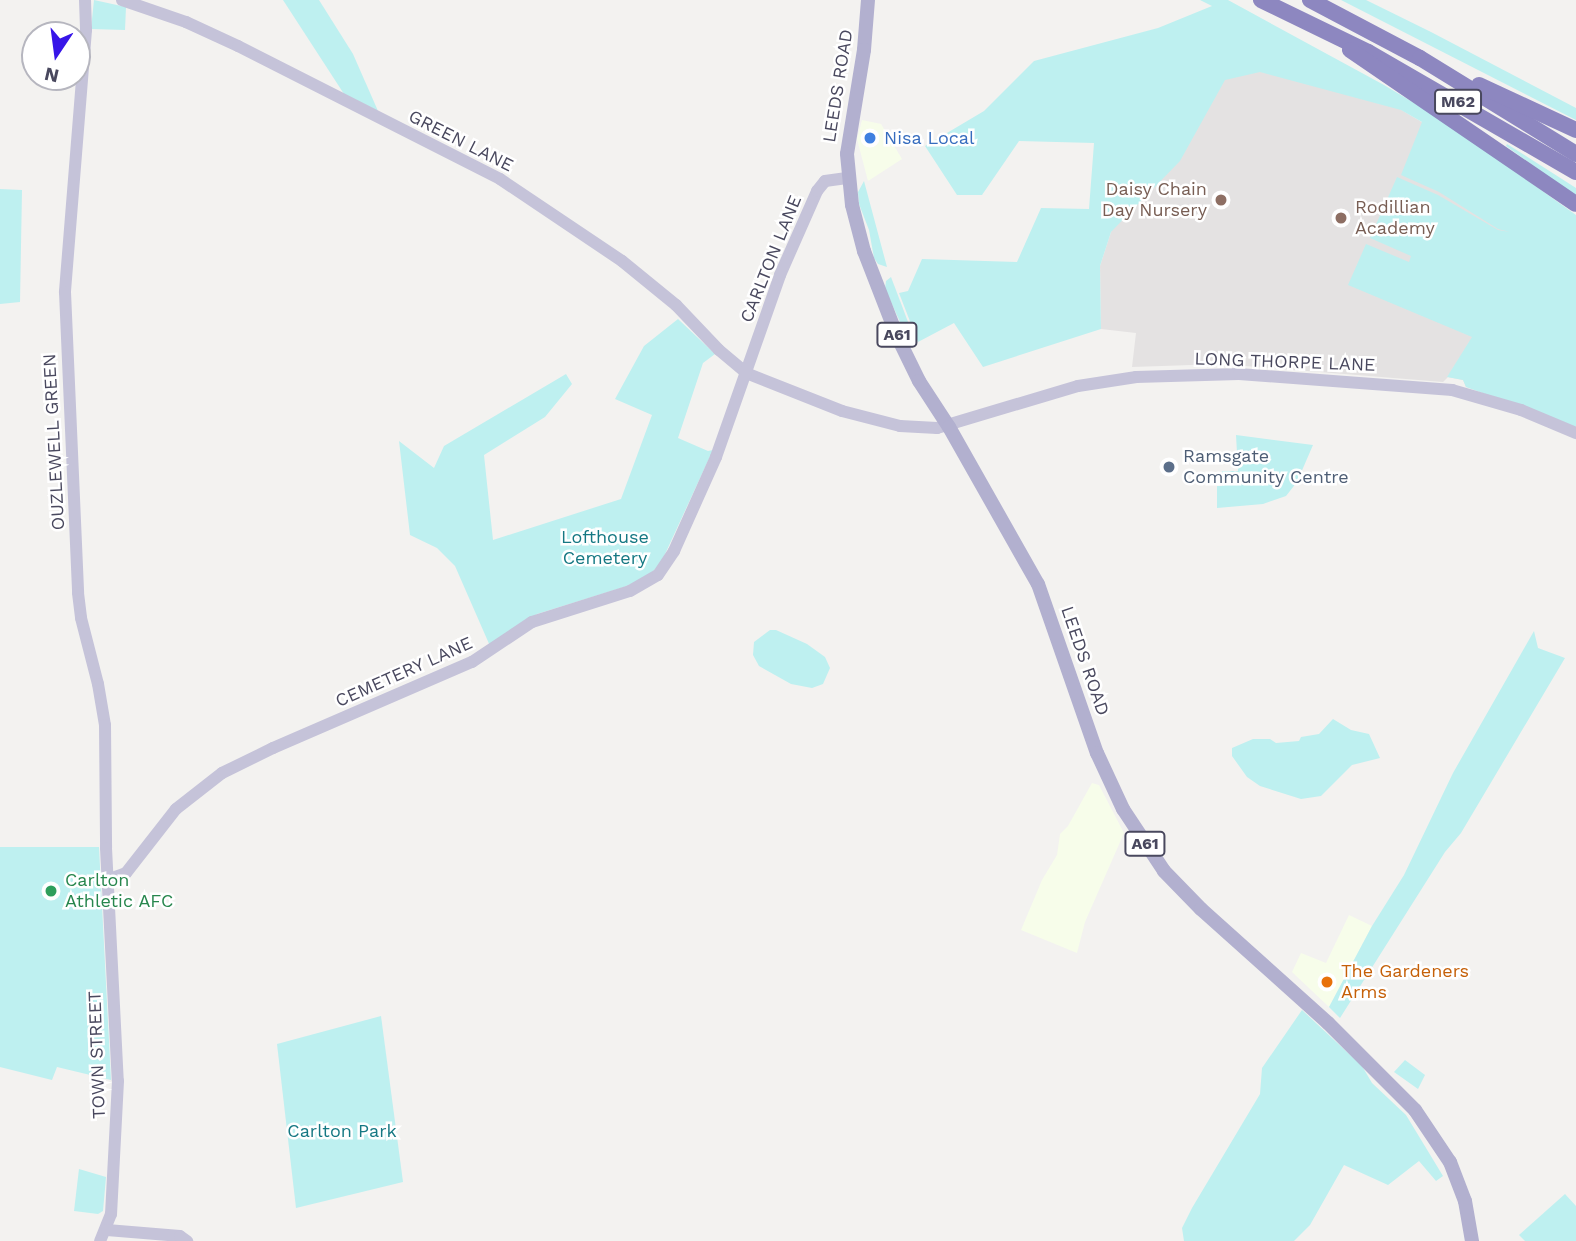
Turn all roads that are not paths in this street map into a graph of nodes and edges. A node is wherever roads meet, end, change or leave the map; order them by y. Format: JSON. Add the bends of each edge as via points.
{"nodes":[{"id":1,"x":85,"y":0,"type":"edge"},
{"id":2,"x":122,"y":0,"type":"edge"},
{"id":3,"x":868,"y":0,"type":"edge"},
{"id":4,"x":1261,"y":0,"type":"edge"},
{"id":5,"x":1310,"y":0,"type":"edge"},
{"id":6,"x":1336,"y":38,"type":"junction"},
{"id":7,"x":1420,"y":58,"type":"junction"},
{"id":8,"x":1576,"y":130,"type":"edge"},
{"id":9,"x":1576,"y":154,"type":"edge"},
{"id":10,"x":1576,"y":172,"type":"edge"},
{"id":11,"x":847,"y":178,"type":"junction"},
{"id":12,"x":1576,"y":204,"type":"edge"},
{"id":13,"x":746,"y":373,"type":"junction"},
{"id":14,"x":949,"y":426,"type":"junction"},
{"id":15,"x":1576,"y":433,"type":"edge"},
{"id":16,"x":107,"y":880,"type":"junction"},
{"id":17,"x":104,"y":1235,"type":"edge"},
{"id":18,"x":187,"y":1241,"type":"edge"},
{"id":19,"x":1472,"y":1241,"type":"edge"}],
"edges":[{"from":1,"to":16,"type":"street","name":"OUZLEWELL GREEN","via":[[65,292],[78,587],[105,725]]},
{"from":2,"to":13,"type":"street","name":"GREEN LANE","via":[[186,22],[500,179],[581,232],[676,305]]},
{"from":3,"to":11,"type":"main road","name":"LEEDS ROAD","number":"A61","via":[[848,135]]},
{"from":4,"to":6,"type":"highway","number":"M62"},
{"from":5,"to":7,"type":"highway","number":"M62"},
{"from":6,"to":10,"type":"highway","number":"M62","via":[[1380,58]]},
{"from":6,"to":12,"type":"highway","via":[[1357,57]]},
{"from":7,"to":8,"type":"highway","number":"M62"},
{"from":7,"to":9,"type":"highway","number":"M62"},
{"from":11,"to":13,"type":"street","name":"CARLTON LANE","via":[[825,181],[817,191],[780,275]]},
{"from":11,"to":14,"type":"main road","name":"LEEDS ROAD","number":"A61","via":[[856,224],[878,289],[915,372]]},
{"from":13,"to":14,"type":"street","name":"GREEN LANE","via":[[867,418],[913,427]]},
{"from":13,"to":16,"type":"street","name":"CEMETERY LANE","via":[[701,492],[658,575],[629,591],[532,622],[472,662],[222,774],[176,809],[126,873]]},
{"from":14,"to":15,"type":"street","name":"LONG THORPE LANE","via":[[1079,386],[1136,377],[1239,374],[1452,390],[1521,410]]},
{"from":14,"to":19,"type":"main road","name":"LEEDS ROAD","number":"A61","via":[[1038,584],[1097,753],[1138,834],[1164,871],[1201,909],[1328,1023],[1415,1110],[1450,1162],[1465,1201]]},
{"from":16,"to":17,"type":"street","name":"TOWN STREET","via":[[118,1081],[114,1183]]},
{"from":17,"to":18,"type":"street","via":[[180,1236]]}]}
